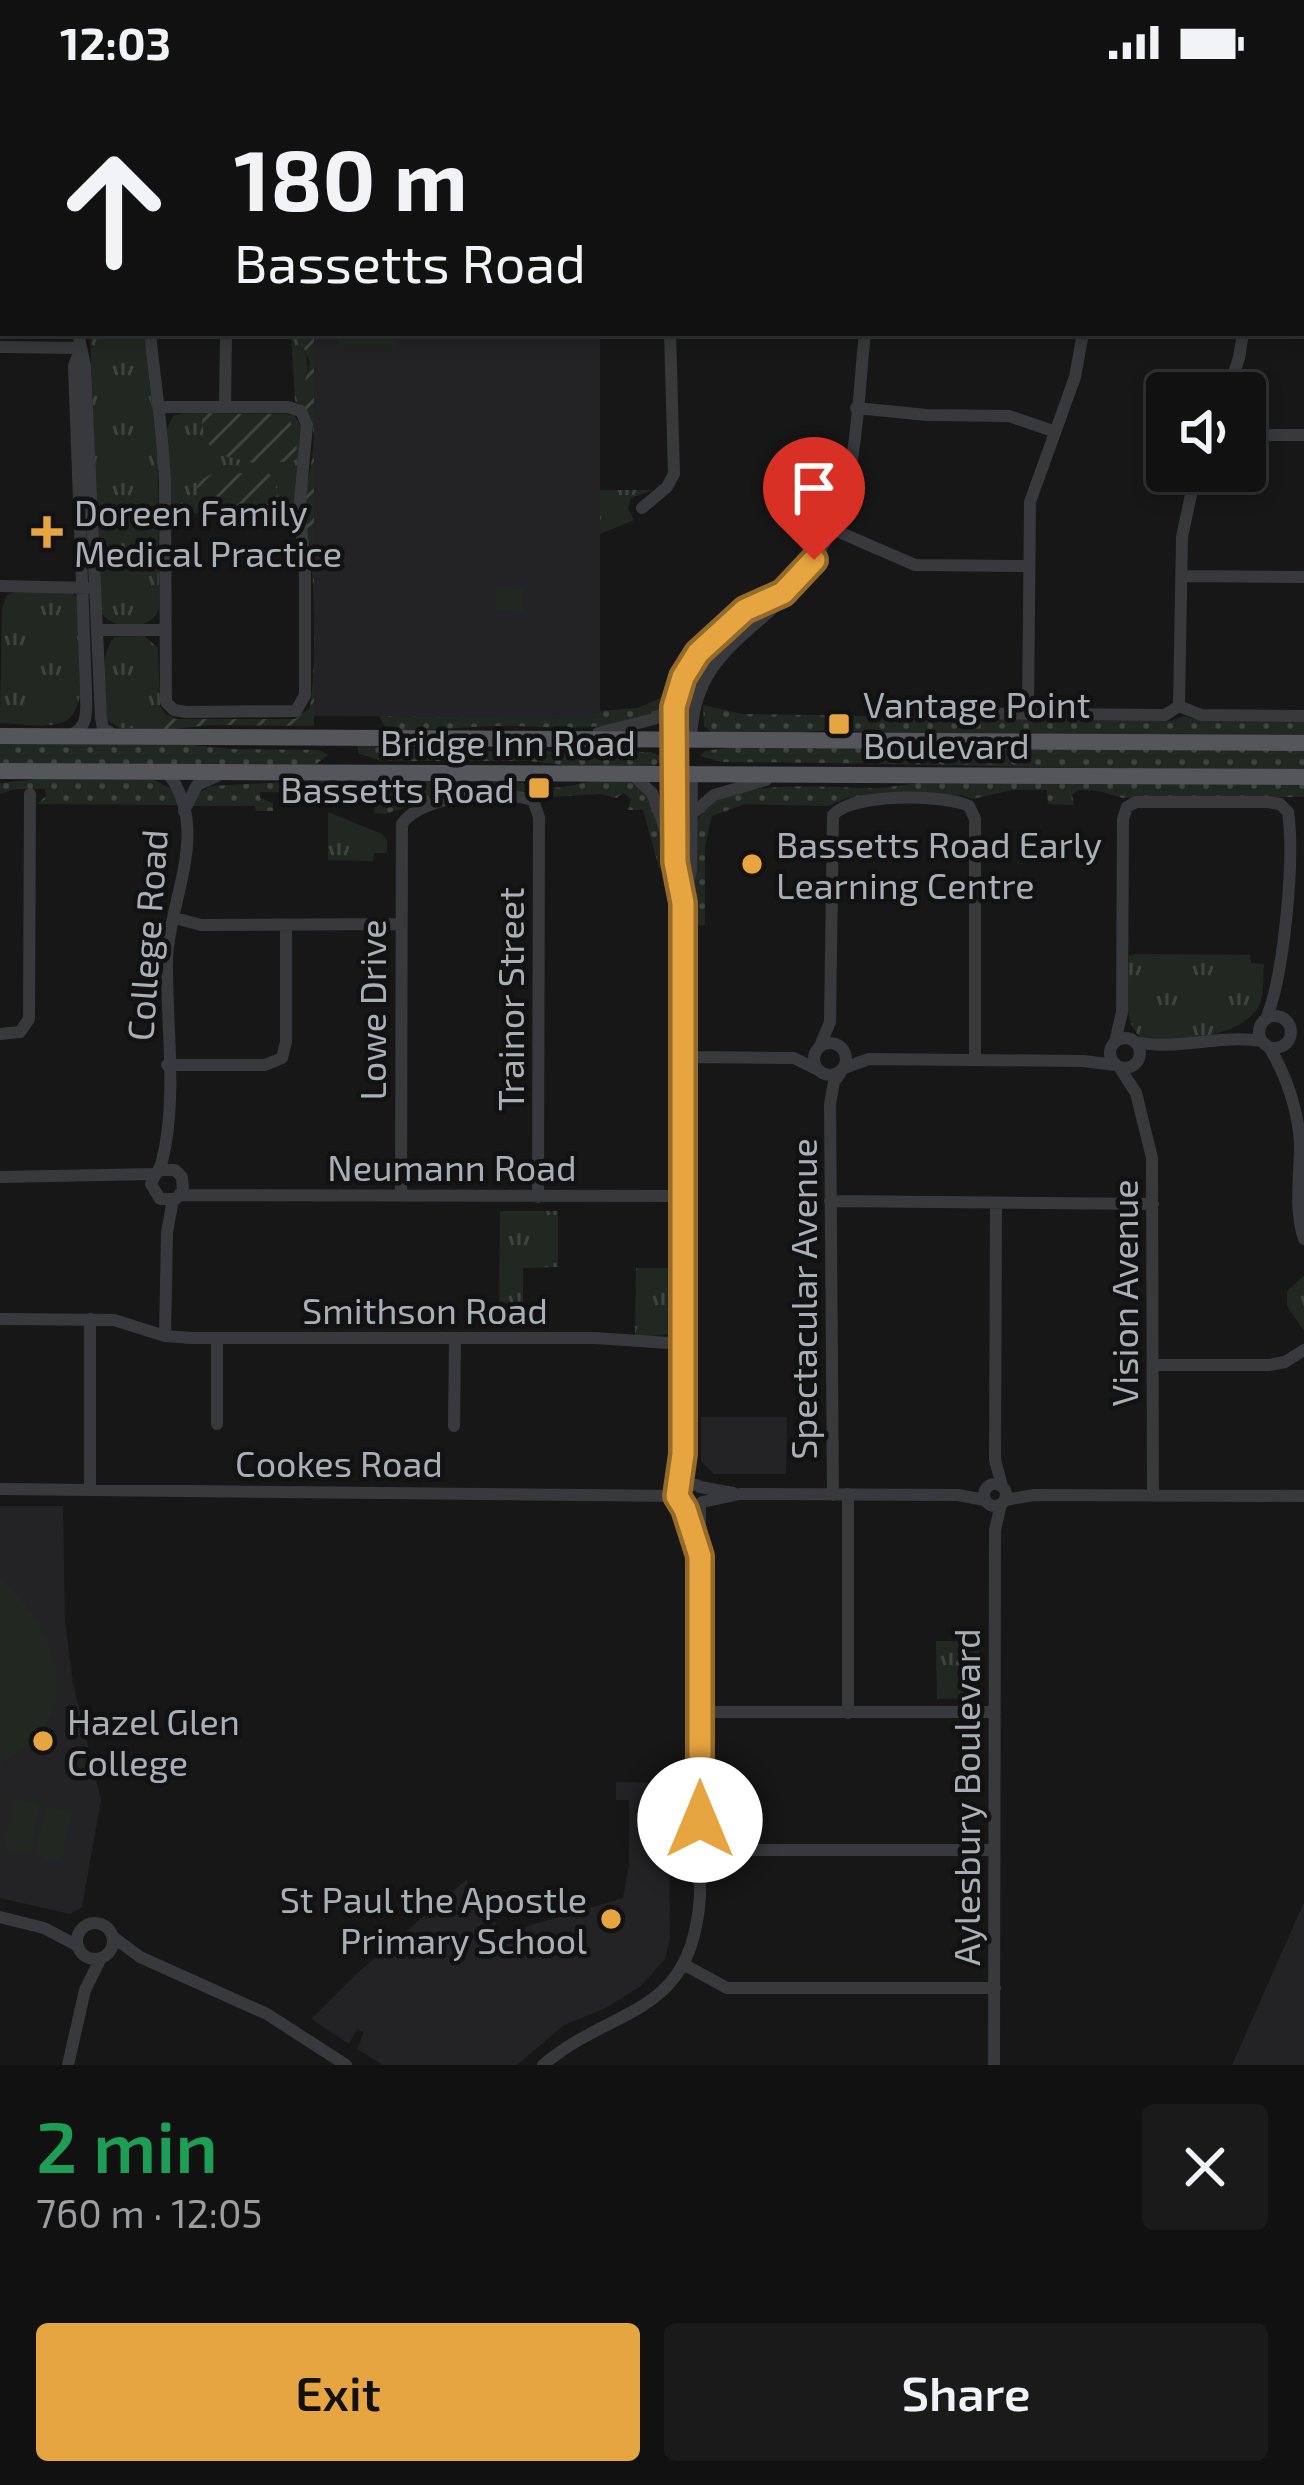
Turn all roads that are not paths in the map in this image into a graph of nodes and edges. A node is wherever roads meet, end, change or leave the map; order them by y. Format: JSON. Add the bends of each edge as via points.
{"nodes":[{"id":1,"x":150,"y":336,"type":"edge"},
{"id":2,"x":226,"y":336,"type":"edge"},
{"id":3,"x":673,"y":336,"type":"edge"},
{"id":4,"x":865,"y":336,"type":"edge"},
{"id":5,"x":1083,"y":336,"type":"edge"},
{"id":6,"x":1242,"y":336,"type":"edge"},
{"id":7,"x":79,"y":344,"type":"edge"},
{"id":8,"x":0,"y":347,"type":"edge"},
{"id":9,"x":1233,"y":372,"type":"edge"},
{"id":10,"x":158,"y":407,"type":"junction"},
{"id":11,"x":225,"y":407,"type":"junction"},
{"id":12,"x":856,"y":408,"type":"junction"},
{"id":13,"x":1053,"y":431,"type":"junction"},
{"id":14,"x":1266,"y":435,"type":"edge"},
{"id":15,"x":1304,"y":435,"type":"edge"},
{"id":16,"x":1190,"y":492,"type":"edge"},
{"id":17,"x":641,"y":508,"type":"dead end"},
{"id":18,"x":832,"y":529,"type":"junction"},
{"id":19,"x":1028,"y":566,"type":"junction"},
{"id":20,"x":1182,"y":576,"type":"junction"},
{"id":21,"x":1304,"y":577,"type":"edge"},
{"id":22,"x":85,"y":585,"type":"junction"},
{"id":23,"x":0,"y":586,"type":"edge"},
{"id":24,"x":775,"y":599,"type":"junction"},
{"id":25,"x":97,"y":630,"type":"junction"},
{"id":26,"x":164,"y":630,"type":"junction"},
{"id":27,"x":886,"y":702,"type":"dead end"},
{"id":28,"x":675,"y":706,"type":"junction"},
{"id":29,"x":1179,"y":706,"type":"junction"},
{"id":30,"x":1028,"y":714,"type":"junction"},
{"id":31,"x":1304,"y":716,"type":"edge"},
{"id":32,"x":0,"y":736,"type":"edge"},
{"id":33,"x":120,"y":736,"type":"junction"},
{"id":34,"x":63,"y":737,"type":"junction"},
{"id":35,"x":344,"y":738,"type":"junction"},
{"id":36,"x":567,"y":739,"type":"junction"},
{"id":37,"x":672,"y":740,"type":"junction"},
{"id":38,"x":692,"y":740,"type":"junction"},
{"id":39,"x":1304,"y":742,"type":"edge"},
{"id":40,"x":0,"y":771,"type":"edge"},
{"id":41,"x":167,"y":772,"type":"junction"},
{"id":42,"x":232,"y":772,"type":"junction"},
{"id":43,"x":344,"y":772,"type":"junction"},
{"id":44,"x":633,"y":775,"type":"junction"},
{"id":45,"x":682,"y":775,"type":"junction"},
{"id":46,"x":782,"y":775,"type":"junction"},
{"id":47,"x":1304,"y":777,"type":"edge"},
{"id":48,"x":30,"y":794,"type":"dead end"},
{"id":49,"x":536,"y":803,"type":"joint"},
{"id":50,"x":184,"y":812,"type":"junction"},
{"id":51,"x":692,"y":814,"type":"junction"},
{"id":52,"x":675,"y":862,"type":"junction"},
{"id":53,"x":1288,"y":878,"type":"junction"},
{"id":54,"x":1304,"y":878,"type":"edge"},
{"id":55,"x":683,"y":903,"type":"junction"},
{"id":56,"x":175,"y":918,"type":"junction"},
{"id":57,"x":401,"y":924,"type":"junction"},
{"id":58,"x":286,"y":925,"type":"junction"},
{"id":59,"x":1276,"y":993,"type":"junction"},
{"id":60,"x":1122,"y":1012,"type":"junction"},
{"id":61,"x":1284,"y":1020,"type":"junction"},
{"id":62,"x":830,"y":1022,"type":"junction"},
{"id":63,"x":1304,"y":1029,"type":"edge"},
{"id":64,"x":0,"y":1034,"type":"edge"},
{"id":65,"x":1264,"y":1034,"type":"junction"},
{"id":66,"x":1133,"y":1040,"type":"junction"},
{"id":67,"x":1287,"y":1041,"type":"junction"},
{"id":68,"x":1113,"y":1045,"type":"junction"},
{"id":69,"x":1171,"y":1046,"type":"junction"},
{"id":70,"x":818,"y":1048,"type":"junction"},
{"id":71,"x":842,"y":1048,"type":"junction"},
{"id":72,"x":683,"y":1057,"type":"junction"},
{"id":73,"x":794,"y":1058,"type":"junction"},
{"id":74,"x":869,"y":1059,"type":"junction"},
{"id":75,"x":975,"y":1060,"type":"junction"},
{"id":76,"x":1139,"y":1060,"type":"junction"},
{"id":77,"x":1083,"y":1061,"type":"junction"},
{"id":78,"x":167,"y":1065,"type":"junction"},
{"id":79,"x":1118,"y":1067,"type":"junction"},
{"id":80,"x":843,"y":1068,"type":"junction"},
{"id":81,"x":1283,"y":1071,"type":"junction"},
{"id":82,"x":821,"y":1072,"type":"junction"},
{"id":83,"x":1136,"y":1093,"type":"junction"},
{"id":84,"x":830,"y":1103,"type":"junction"},
{"id":85,"x":167,"y":1134,"type":"junction"},
{"id":86,"x":157,"y":1172,"type":"junction"},
{"id":87,"x":0,"y":1177,"type":"edge"},
{"id":88,"x":116,"y":1177,"type":"junction"},
{"id":89,"x":179,"y":1187,"type":"junction"},
{"id":90,"x":154,"y":1193,"type":"junction"},
{"id":91,"x":401,"y":1196,"type":"junction"},
{"id":92,"x":538,"y":1196,"type":"junction"},
{"id":93,"x":684,"y":1196,"type":"junction"},
{"id":94,"x":830,"y":1201,"type":"junction"},
{"id":95,"x":996,"y":1203,"type":"junction"},
{"id":96,"x":1154,"y":1204,"type":"junction"},
{"id":97,"x":167,"y":1232,"type":"junction"},
{"id":98,"x":1304,"y":1239,"type":"edge"},
{"id":99,"x":0,"y":1319,"type":"edge"},
{"id":100,"x":90,"y":1319,"type":"junction"},
{"id":101,"x":165,"y":1336,"type":"junction"},
{"id":102,"x":217,"y":1339,"type":"junction"},
{"id":103,"x":455,"y":1339,"type":"junction"},
{"id":104,"x":684,"y":1344,"type":"junction"},
{"id":105,"x":1304,"y":1350,"type":"edge"},
{"id":106,"x":1154,"y":1365,"type":"junction"},
{"id":107,"x":217,"y":1424,"type":"dead end"},
{"id":108,"x":454,"y":1426,"type":"dead end"},
{"id":109,"x":0,"y":1489,"type":"edge"},
{"id":110,"x":90,"y":1490,"type":"junction"},
{"id":111,"x":995,"y":1494,"type":"junction"},
{"id":112,"x":841,"y":1495,"type":"junction"},
{"id":113,"x":692,"y":1496,"type":"junction"},
{"id":114,"x":1154,"y":1496,"type":"junction"},
{"id":115,"x":1304,"y":1496,"type":"edge"},
{"id":116,"x":700,"y":1712,"type":"junction"},
{"id":117,"x":995,"y":1712,"type":"junction"},
{"id":118,"x":848,"y":1713,"type":"junction"},
{"id":119,"x":700,"y":1850,"type":"junction"},
{"id":120,"x":994,"y":1850,"type":"junction"},
{"id":121,"x":0,"y":1918,"type":"edge"},
{"id":122,"x":84,"y":1927,"type":"junction"},
{"id":123,"x":44,"y":1928,"type":"junction"},
{"id":124,"x":112,"y":1936,"type":"junction"},
{"id":125,"x":81,"y":1950,"type":"junction"},
{"id":126,"x":104,"y":1956,"type":"junction"},
{"id":127,"x":140,"y":1957,"type":"junction"},
{"id":128,"x":682,"y":1964,"type":"junction"},
{"id":129,"x":995,"y":1988,"type":"junction"},
{"id":130,"x":85,"y":1990,"type":"junction"},
{"id":131,"x":68,"y":2065,"type":"edge"},
{"id":132,"x":346,"y":2065,"type":"edge"},
{"id":133,"x":543,"y":2065,"type":"edge"},
{"id":134,"x":994,"y":2065,"type":"edge"}],
"edges":[{"from":1,"to":10,"type":"street"},
{"from":2,"to":11,"type":"street"},
{"from":3,"to":17,"type":"street","via":[[674,474]]},
{"from":4,"to":12,"type":"street"},
{"from":5,"to":13,"type":"street"},
{"from":6,"to":9,"type":"street"},
{"from":7,"to":8,"type":"street"},
{"from":7,"to":22,"type":"street"},
{"from":10,"to":11,"type":"street"},
{"from":10,"to":26,"type":"street"},
{"from":11,"to":26,"type":"street","via":[[290,407],[306,421],[299,512],[303,704],[283,713],[174,710],[166,698]]},
{"from":12,"to":13,"type":"street","via":[[1010,416]]},
{"from":12,"to":18,"type":"street"},
{"from":13,"to":19,"type":"street","via":[[1031,495]]},
{"from":14,"to":15,"type":"street"},
{"from":16,"to":20,"type":"street"},
{"from":18,"to":19,"type":"street","via":[[915,565]]},
{"from":18,"to":24,"type":"street","via":[[809,568]]},
{"from":19,"to":30,"type":"street"},
{"from":20,"to":21,"type":"street"},
{"from":20,"to":29,"type":"street"},
{"from":22,"to":23,"type":"street"},
{"from":22,"to":25,"type":"street"},
{"from":22,"to":34,"type":"street","via":[[85,722]]},
{"from":24,"to":28,"type":"street","via":[[745,610],[698,653]]},
{"from":24,"to":38,"type":"street","via":[[709,670],[695,701]]},
{"from":25,"to":26,"type":"street"},
{"from":25,"to":33,"type":"street","via":[[102,723]]},
{"from":27,"to":30,"type":"street","via":[[910,712]]},
{"from":28,"to":36,"type":"street","via":[[646,722]]},
{"from":28,"to":37,"type":"street"},
{"from":29,"to":30,"type":"street","via":[[1165,715]]},
{"from":29,"to":31,"type":"street","via":[[1207,716]]},
{"from":32,"to":34,"type":"main road","name":"Bridge Inn Road"},
{"from":33,"to":34,"type":"main road","name":"Bridge Inn Road"},
{"from":33,"to":35,"type":"main road","name":"Bridge Inn Road"},
{"from":35,"to":36,"type":"main road","name":"Bridge Inn Road"},
{"from":35,"to":43,"type":"main road"},
{"from":36,"to":37,"type":"main road","name":"Bridge Inn Road"},
{"from":37,"to":38,"type":"main road","name":"Bridge Inn Road"},
{"from":37,"to":45,"type":"main road"},
{"from":38,"to":39,"type":"main road","name":"Bridge Inn Road"},
{"from":38,"to":45,"type":"main road"},
{"from":40,"to":41,"type":"main road","name":"Bridge Inn Road"},
{"from":41,"to":42,"type":"main road","name":"Bridge Inn Road"},
{"from":41,"to":50,"type":"street","name":"College Road"},
{"from":42,"to":43,"type":"main road","name":"Bridge Inn Road"},
{"from":42,"to":50,"type":"street","name":"College Road","via":[[197,785]]},
{"from":43,"to":44,"type":"main road","name":"Bridge Inn Road"},
{"from":44,"to":45,"type":"main road","name":"Bridge Inn Road"},
{"from":44,"to":52,"type":"street","via":[[652,793]]},
{"from":45,"to":46,"type":"main road","name":"Bridge Inn Road"},
{"from":45,"to":51,"type":"street"},
{"from":45,"to":52,"type":"street"},
{"from":46,"to":47,"type":"main road","name":"Bridge Inn Road"},
{"from":46,"to":51,"type":"street","via":[[714,795]]},
{"from":48,"to":64,"type":"street","via":[[30,1011],[24,1030]]},
{"from":49,"to":57,"type":"street","name":"Lowe Drive","via":[[453,799],[412,812],[402,824]]},
{"from":49,"to":92,"type":"street","name":"Trainor Street"},
{"from":50,"to":56,"type":"street","name":"College Road","via":[[185,877]]},
{"from":51,"to":55,"type":"street"},
{"from":52,"to":55,"type":"street"},
{"from":53,"to":54,"type":"street"},
{"from":53,"to":59,"type":"street"},
{"from":53,"to":60,"type":"street","via":[[1289,823],[1280,804],[1131,803],[1124,812]]},
{"from":55,"to":72,"type":"street"},
{"from":56,"to":58,"type":"street"},
{"from":56,"to":78,"type":"street","name":"College Road","via":[[167,954]]},
{"from":57,"to":58,"type":"street"},
{"from":57,"to":91,"type":"street","name":"Lowe Drive"},
{"from":58,"to":78,"type":"street","via":[[282,1058]]},
{"from":59,"to":61,"type":"street"},
{"from":59,"to":65,"type":"street"},
{"from":60,"to":66,"type":"street"},
{"from":60,"to":68,"type":"street"},
{"from":61,"to":63,"type":"street"},
{"from":61,"to":65,"type":"street"},
{"from":61,"to":67,"type":"street"},
{"from":62,"to":70,"type":"street"},
{"from":62,"to":71,"type":"street"},
{"from":62,"to":75,"type":"street","via":[[836,811],[850,803],[958,801],[973,811]]},
{"from":63,"to":67,"type":"street"},
{"from":65,"to":67,"type":"street"},
{"from":65,"to":69,"type":"street"},
{"from":65,"to":81,"type":"street"},
{"from":66,"to":68,"type":"street"},
{"from":66,"to":69,"type":"street"},
{"from":66,"to":76,"type":"street"},
{"from":67,"to":81,"type":"street"},
{"from":68,"to":77,"type":"street"},
{"from":68,"to":79,"type":"street","name":"Vision Avenue"},
{"from":69,"to":76,"type":"street"},
{"from":70,"to":71,"type":"street"},
{"from":70,"to":73,"type":"street"},
{"from":70,"to":82,"type":"street"},
{"from":71,"to":74,"type":"street"},
{"from":71,"to":80,"type":"street"},
{"from":72,"to":73,"type":"street"},
{"from":72,"to":93,"type":"street"},
{"from":73,"to":82,"type":"street"},
{"from":74,"to":75,"type":"street"},
{"from":74,"to":80,"type":"street"},
{"from":75,"to":77,"type":"street"},
{"from":76,"to":79,"type":"street"},
{"from":76,"to":83,"type":"street","name":"Vision Avenue"},
{"from":77,"to":79,"type":"street"},
{"from":78,"to":85,"type":"street","name":"College Road"},
{"from":79,"to":83,"type":"street","name":"Vision Avenue"},
{"from":80,"to":82,"type":"street"},
{"from":80,"to":84,"type":"street","name":"Spectacular Avenue"},
{"from":81,"to":98,"type":"street","via":[[1300,1139]]},
{"from":82,"to":84,"type":"street","name":"Spectacular Avenue"},
{"from":83,"to":96,"type":"street","name":"Vision Avenue"},
{"from":84,"to":94,"type":"street","name":"Spectacular Avenue"},
{"from":85,"to":86,"type":"street","name":"College Road"},
{"from":85,"to":89,"type":"street","name":"College Road"},
{"from":86,"to":88,"type":"street"},
{"from":86,"to":89,"type":"street"},
{"from":86,"to":90,"type":"street","name":"College Road"},
{"from":87,"to":88,"type":"street"},
{"from":88,"to":90,"type":"street"},
{"from":89,"to":90,"type":"street"},
{"from":89,"to":91,"type":"street","name":"Neumann Road"},
{"from":89,"to":97,"type":"street","name":"College Road"},
{"from":90,"to":97,"type":"street","name":"College Road"},
{"from":91,"to":92,"type":"street","name":"Neumann Road"},
{"from":92,"to":93,"type":"street","name":"Neumann Road"},
{"from":93,"to":104,"type":"street"},
{"from":94,"to":95,"type":"street"},
{"from":94,"to":112,"type":"street","name":"Spectacular Avenue"},
{"from":95,"to":96,"type":"street"},
{"from":95,"to":111,"type":"street","name":"Aylesbury Boulevard"},
{"from":96,"to":106,"type":"street","name":"Vision Avenue"},
{"from":97,"to":101,"type":"street","name":"College Road"},
{"from":99,"to":100,"type":"street","name":"Smithson Road"},
{"from":100,"to":101,"type":"street","name":"Smithson Road"},
{"from":100,"to":110,"type":"street"},
{"from":101,"to":102,"type":"street","name":"Smithson Road"},
{"from":102,"to":103,"type":"street","name":"Smithson Road"},
{"from":102,"to":107,"type":"street"},
{"from":103,"to":104,"type":"street","name":"Smithson Road"},
{"from":103,"to":108,"type":"street"},
{"from":104,"to":113,"type":"street","via":[[683,1454]]},
{"from":105,"to":106,"type":"street","via":[[1269,1365]]},
{"from":106,"to":114,"type":"street","name":"Vision Avenue"},
{"from":109,"to":110,"type":"street","name":"Cookes Road"},
{"from":110,"to":113,"type":"street","name":"Cookes Road"},
{"from":111,"to":112,"type":"street","name":"Cookes Road"},
{"from":111,"to":114,"type":"street","name":"Cookes Road"},
{"from":111,"to":117,"type":"street","name":"Aylesbury Boulevard"},
{"from":112,"to":113,"type":"street","name":"Cookes Road"},
{"from":112,"to":118,"type":"street","name":"Spectacular Avenue"},
{"from":113,"to":116,"type":"street"},
{"from":114,"to":115,"type":"street","name":"Cookes Road"},
{"from":116,"to":118,"type":"street"},
{"from":116,"to":119,"type":"street"},
{"from":117,"to":118,"type":"street"},
{"from":117,"to":120,"type":"street","name":"Aylesbury Boulevard"},
{"from":119,"to":120,"type":"street"},
{"from":119,"to":128,"type":"street","via":[[699,1912]]},
{"from":120,"to":129,"type":"street","name":"Aylesbury Boulevard"},
{"from":121,"to":123,"type":"street"},
{"from":122,"to":123,"type":"street"},
{"from":122,"to":124,"type":"street","via":[[103,1924]]},
{"from":122,"to":125,"type":"street"},
{"from":123,"to":125,"type":"street"},
{"from":124,"to":126,"type":"street"},
{"from":124,"to":127,"type":"street"},
{"from":125,"to":126,"type":"street"},
{"from":125,"to":130,"type":"street"},
{"from":126,"to":127,"type":"street"},
{"from":126,"to":130,"type":"street"},
{"from":127,"to":132,"type":"street","via":[[242,2001]]},
{"from":128,"to":129,"type":"street","via":[[727,1988]]},
{"from":128,"to":133,"type":"street","via":[[640,2009]]},
{"from":129,"to":134,"type":"street","name":"Aylesbury Boulevard"},
{"from":130,"to":131,"type":"street"}]}
